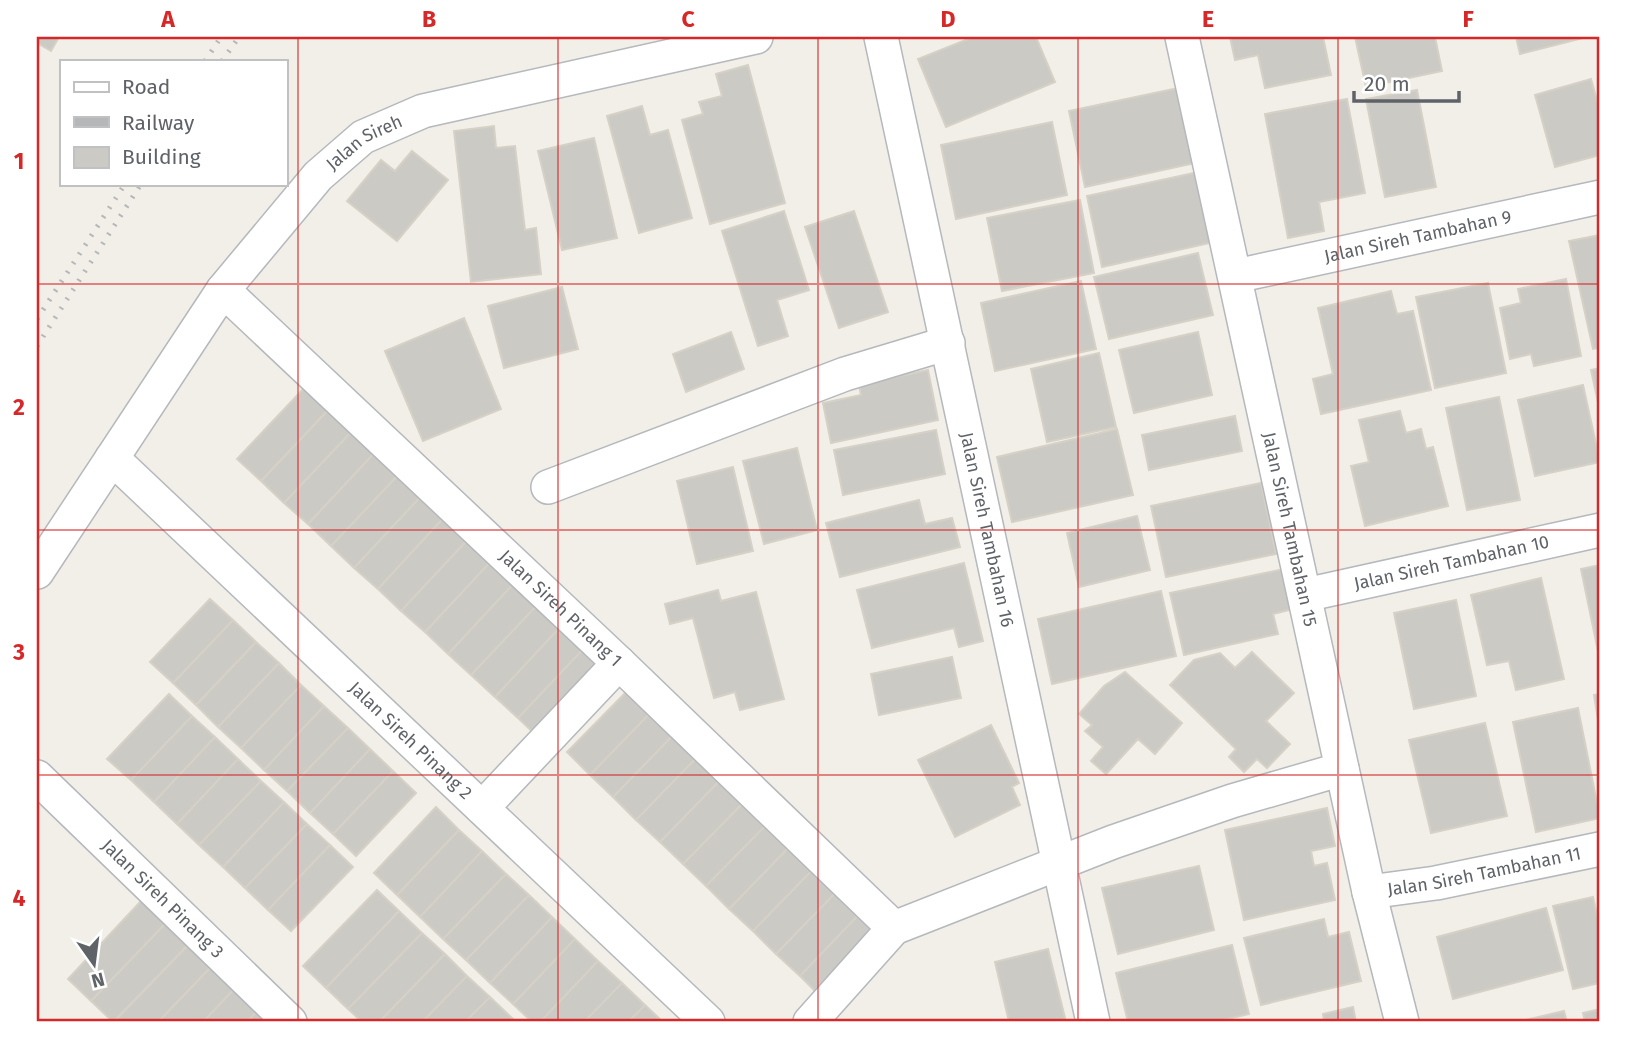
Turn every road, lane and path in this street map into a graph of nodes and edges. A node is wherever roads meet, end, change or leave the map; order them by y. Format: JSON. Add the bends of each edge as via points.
{"nodes":[{"id":1,"x":756,"y":37,"type":"edge"},
{"id":2,"x":881,"y":37,"type":"edge"},
{"id":3,"x":1182,"y":37,"type":"edge"},
{"id":4,"x":1600,"y":197,"type":"edge"},
{"id":5,"x":1236,"y":276,"type":"junction"},
{"id":6,"x":223,"y":290,"type":"junction"},
{"id":7,"x":948,"y":343,"type":"junction"},
{"id":8,"x":112,"y":458,"type":"junction"},
{"id":9,"x":548,"y":487,"type":"dead end"},
{"id":10,"x":1600,"y":530,"type":"edge"},
{"id":11,"x":37,"y":572,"type":"edge"},
{"id":12,"x":1305,"y":596,"type":"junction"},
{"id":13,"x":619,"y":663,"type":"junction"},
{"id":14,"x":1342,"y":769,"type":"junction"},
{"id":15,"x":37,"y":777,"type":"edge"},
{"id":16,"x":482,"y":808,"type":"junction"},
{"id":17,"x":1600,"y":849,"type":"edge"},
{"id":18,"x":1061,"y":863,"type":"junction"},
{"id":19,"x":1369,"y":892,"type":"junction"},
{"id":20,"x":894,"y":928,"type":"junction"},
{"id":21,"x":290,"y":1022,"type":"edge"},
{"id":22,"x":708,"y":1022,"type":"edge"},
{"id":23,"x":810,"y":1022,"type":"edge"},
{"id":24,"x":1093,"y":1022,"type":"edge"},
{"id":25,"x":1402,"y":1022,"type":"edge"}],
"edges":[{"from":1,"to":6,"type":"street","name":"Jalan Sireh","via":[[423,111],[363,137],[318,176]]},
{"from":2,"to":7,"type":"street","name":"Jalan Sireh Tambahan 16"},
{"from":3,"to":5,"type":"street","name":"Jalan Sireh Tambahan 15"},
{"from":4,"to":5,"type":"street","name":"Jalan Sireh Tambahan 9"},
{"from":5,"to":12,"type":"street","name":"Jalan Sireh Tambahan 15"},
{"from":6,"to":8,"type":"street","name":"Jalan Sireh"},
{"from":6,"to":13,"type":"street","name":"Jalan Sireh Pinang 1"},
{"from":7,"to":9,"type":"street","via":[[845,374]]},
{"from":7,"to":18,"type":"street","name":"Jalan Sireh Tambahan 16"},
{"from":8,"to":11,"type":"street","name":"Jalan Sireh"},
{"from":8,"to":16,"type":"street","name":"Jalan Sireh Pinang 2"},
{"from":10,"to":12,"type":"street","name":"Jalan Sireh Tambahan 10"},
{"from":12,"to":14,"type":"street","name":"Jalan Sireh Tambahan 15"},
{"from":13,"to":16,"type":"street"},
{"from":13,"to":20,"type":"street","name":"Jalan Sireh Pinang 1"},
{"from":14,"to":18,"type":"street","via":[[1232,801]]},
{"from":14,"to":19,"type":"street","name":"Jalan Sireh Tambahan 15"},
{"from":15,"to":21,"type":"street","name":"Jalan Sireh Pinang 3"},
{"from":16,"to":22,"type":"street","name":"Jalan Sireh Pinang 2"},
{"from":17,"to":19,"type":"street","name":"Jalan Sireh Tambahan 11"},
{"from":18,"to":20,"type":"street"},
{"from":18,"to":24,"type":"street","name":"Jalan Sireh Tambahan 16"},
{"from":19,"to":25,"type":"street","name":"Jalan Sireh Tambahan 15"},
{"from":20,"to":23,"type":"street"}]}
